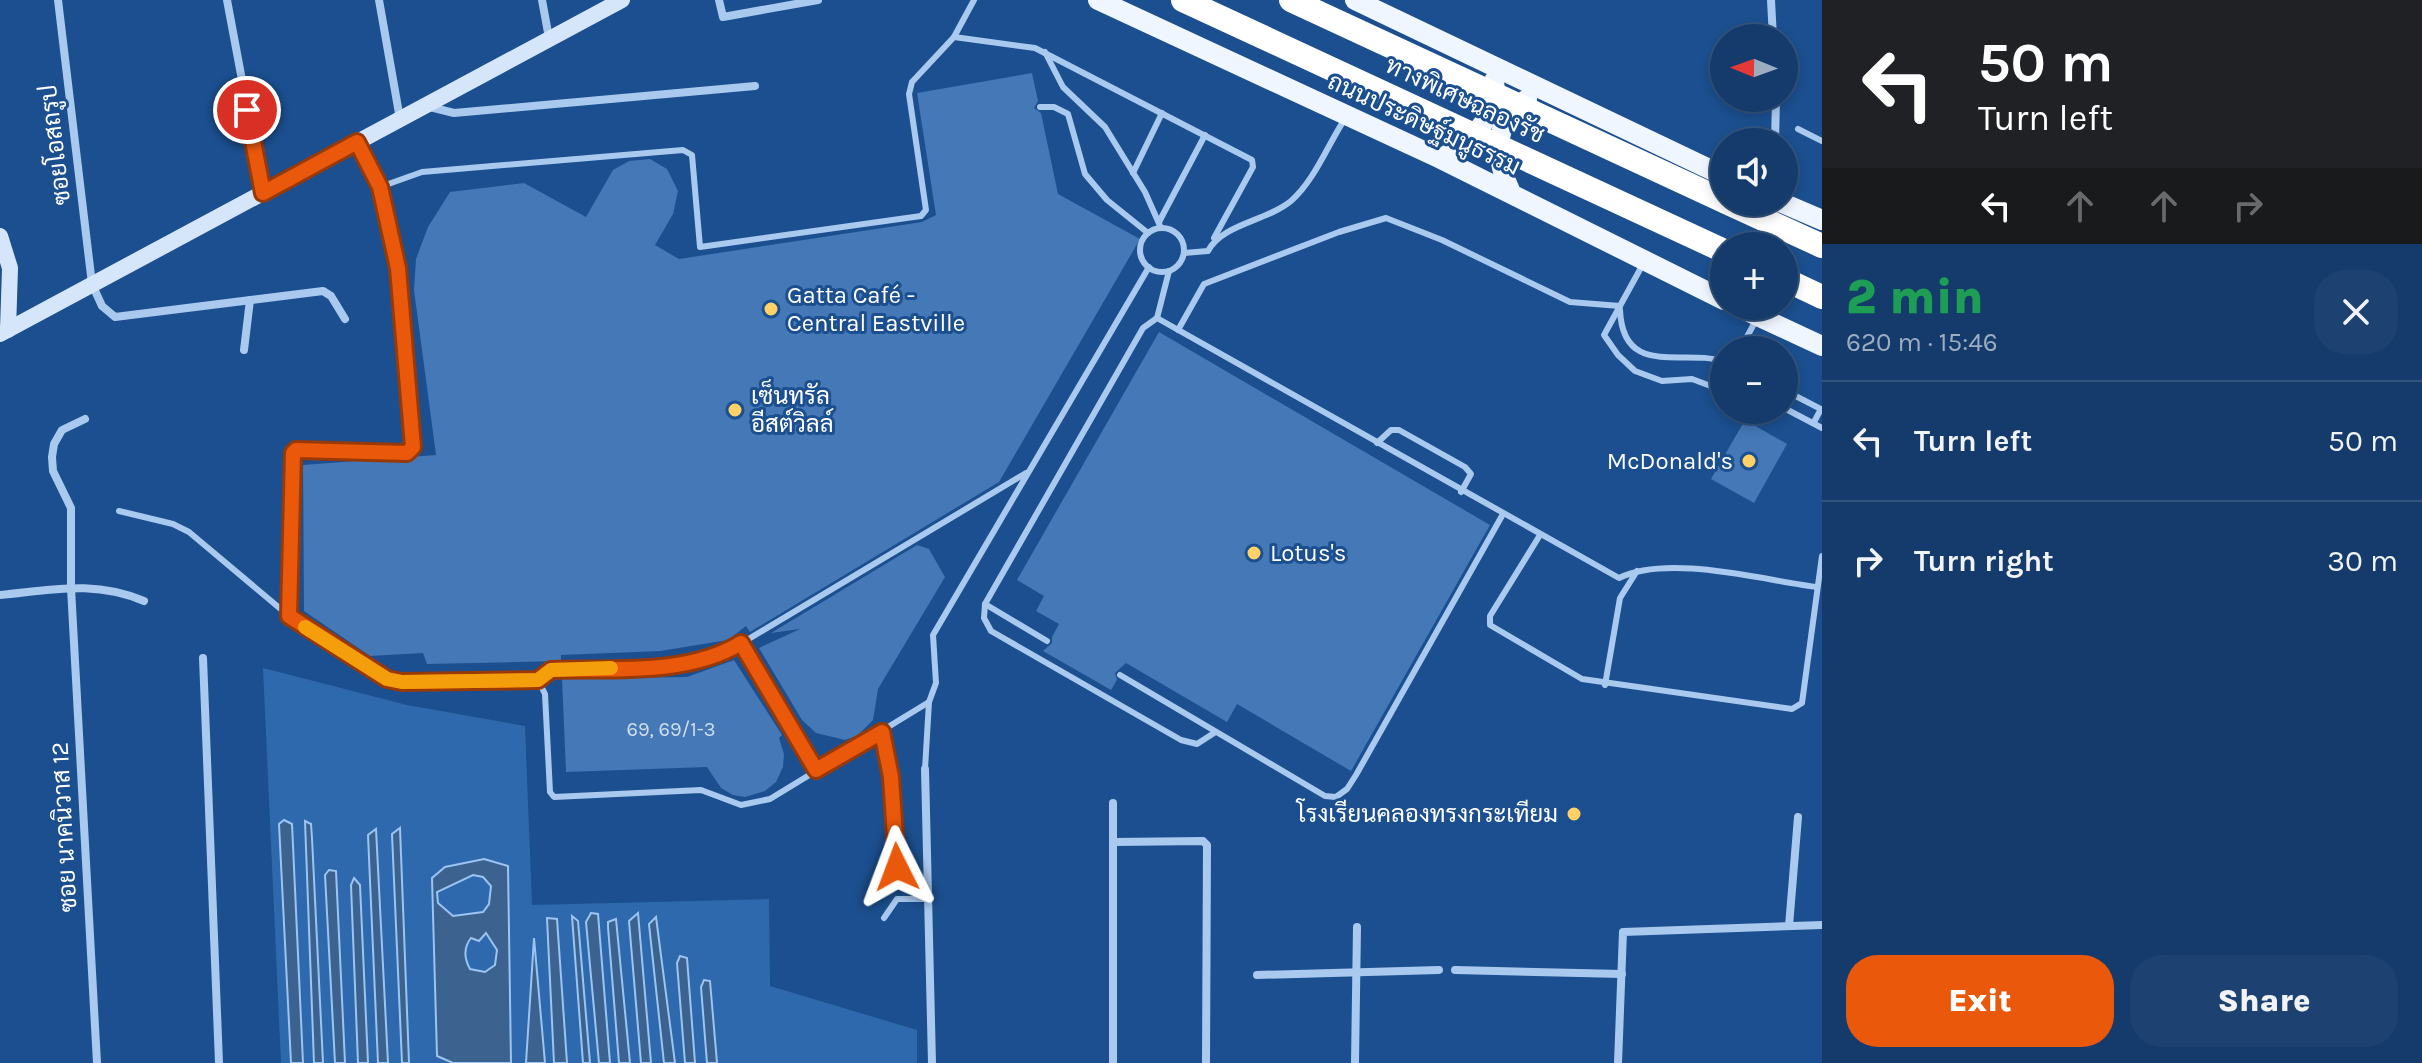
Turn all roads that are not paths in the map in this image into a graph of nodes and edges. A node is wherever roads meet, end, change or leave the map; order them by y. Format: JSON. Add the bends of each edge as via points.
{"nodes":[{"id":1,"x":58,"y":0,"type":"edge"},
{"id":2,"x":227,"y":0,"type":"edge"},
{"id":3,"x":379,"y":0,"type":"edge"},
{"id":4,"x":542,"y":0,"type":"edge"},
{"id":5,"x":622,"y":0,"type":"edge"},
{"id":6,"x":719,"y":0,"type":"edge"},
{"id":7,"x":818,"y":0,"type":"edge"},
{"id":8,"x":974,"y":0,"type":"edge"},
{"id":9,"x":1098,"y":0,"type":"edge"},
{"id":10,"x":1183,"y":0,"type":"edge"},
{"id":11,"x":1291,"y":0,"type":"edge"},
{"id":12,"x":1355,"y":0,"type":"edge"},
{"id":13,"x":1771,"y":0,"type":"edge"},
{"id":14,"x":1380,"y":5,"type":"edge"},
{"id":15,"x":1772,"y":24,"type":"edge"},
{"id":16,"x":954,"y":37,"type":"junction"},
{"id":17,"x":549,"y":39,"type":"junction"},
{"id":18,"x":1045,"y":52,"type":"junction"},
{"id":19,"x":1478,"y":58,"type":"junction"},
{"id":20,"x":755,"y":86,"type":"dead end"},
{"id":21,"x":1546,"y":91,"type":"junction"},
{"id":22,"x":425,"y":106,"type":"junction"},
{"id":23,"x":1040,"y":107,"type":"dead end"},
{"id":24,"x":1162,"y":113,"type":"junction"},
{"id":25,"x":1347,"y":116,"type":"junction"},
{"id":26,"x":400,"y":119,"type":"junction"},
{"id":27,"x":1798,"y":129,"type":"dead end"},
{"id":28,"x":1205,"y":135,"type":"junction"},
{"id":29,"x":1822,"y":141,"type":"edge"},
{"id":30,"x":357,"y":142,"type":"junction"},
{"id":31,"x":1441,"y":159,"type":"junction"},
{"id":32,"x":1710,"y":169,"type":"edge"},
{"id":33,"x":1133,"y":173,"type":"junction"},
{"id":34,"x":380,"y":187,"type":"junction"},
{"id":35,"x":263,"y":193,"type":"junction"},
{"id":36,"x":1511,"y":193,"type":"junction"},
{"id":37,"x":1710,"y":195,"type":"edge"},
{"id":38,"x":1798,"y":210,"type":"edge"},
{"id":39,"x":1756,"y":216,"type":"edge"},
{"id":40,"x":1822,"y":220,"type":"edge"},
{"id":41,"x":1160,"y":225,"type":"junction"},
{"id":42,"x":1148,"y":233,"type":"junction"},
{"id":43,"x":0,"y":236,"type":"edge"},
{"id":44,"x":1214,"y":238,"type":"junction"},
{"id":45,"x":1710,"y":245,"type":"edge"},
{"id":46,"x":1822,"y":246,"type":"edge"},
{"id":47,"x":1184,"y":253,"type":"junction"},
{"id":48,"x":1644,"y":261,"type":"junction"},
{"id":49,"x":1149,"y":267,"type":"junction"},
{"id":50,"x":1169,"y":271,"type":"junction"},
{"id":51,"x":92,"y":284,"type":"junction"},
{"id":52,"x":1798,"y":286,"type":"edge"},
{"id":53,"x":1710,"y":293,"type":"edge"},
{"id":54,"x":1822,"y":297,"type":"edge"},
{"id":55,"x":250,"y":300,"type":"junction"},
{"id":56,"x":1620,"y":306,"type":"junction"},
{"id":57,"x":1157,"y":318,"type":"junction"},
{"id":58,"x":345,"y":319,"type":"dead end"},
{"id":59,"x":1764,"y":320,"type":"edge"},
{"id":60,"x":1178,"y":330,"type":"junction"},
{"id":61,"x":4,"y":332,"type":"edge"},
{"id":62,"x":1822,"y":346,"type":"edge"},
{"id":63,"x":244,"y":350,"type":"dead end"},
{"id":64,"x":1710,"y":357,"type":"edge"},
{"id":65,"x":1710,"y":386,"type":"edge"},
{"id":66,"x":1798,"y":397,"type":"edge"},
{"id":67,"x":1798,"y":415,"type":"edge"},
{"id":68,"x":85,"y":419,"type":"dead end"},
{"id":69,"x":1814,"y":422,"type":"junction"},
{"id":70,"x":1822,"y":428,"type":"edge"},
{"id":71,"x":1377,"y":443,"type":"junction"},
{"id":72,"x":1030,"y":471,"type":"junction"},
{"id":73,"x":1461,"y":492,"type":"junction"},
{"id":74,"x":119,"y":511,"type":"dead end"},
{"id":75,"x":1503,"y":514,"type":"junction"},
{"id":76,"x":1540,"y":535,"type":"junction"},
{"id":77,"x":1822,"y":556,"type":"edge"},
{"id":78,"x":1639,"y":568,"type":"junction"},
{"id":79,"x":1817,"y":587,"type":"junction"},
{"id":80,"x":71,"y":588,"type":"junction"},
{"id":81,"x":0,"y":595,"type":"edge"},
{"id":82,"x":144,"y":601,"type":"dead end"},
{"id":83,"x":985,"y":604,"type":"junction"},
{"id":84,"x":289,"y":616,"type":"junction"},
{"id":85,"x":1047,"y":641,"type":"dead end"},
{"id":86,"x":741,"y":643,"type":"junction"},
{"id":87,"x":203,"y":658,"type":"dead end"},
{"id":88,"x":1120,"y":675,"type":"dead end"},
{"id":89,"x":538,"y":680,"type":"junction"},
{"id":90,"x":1605,"y":685,"type":"junction"},
{"id":91,"x":929,"y":702,"type":"junction"},
{"id":92,"x":882,"y":732,"type":"junction"},
{"id":93,"x":1214,"y":733,"type":"junction"},
{"id":94,"x":925,"y":769,"type":"joint"},
{"id":95,"x":816,"y":770,"type":"junction"},
{"id":96,"x":1113,"y":803,"type":"dead end"},
{"id":97,"x":1798,"y":817,"type":"dead end"},
{"id":98,"x":1114,"y":842,"type":"junction"},
{"id":99,"x":892,"y":878,"type":"dead end"},
{"id":100,"x":927,"y":899,"type":"junction"},
{"id":101,"x":884,"y":918,"type":"dead end"},
{"id":102,"x":1822,"y":925,"type":"edge"},
{"id":103,"x":1789,"y":926,"type":"junction"},
{"id":104,"x":1357,"y":927,"type":"dead end"},
{"id":105,"x":1439,"y":970,"type":"dead end"},
{"id":106,"x":1455,"y":970,"type":"dead end"},
{"id":107,"x":1358,"y":971,"type":"junction"},
{"id":108,"x":1622,"y":974,"type":"junction"},
{"id":109,"x":1257,"y":975,"type":"dead end"},
{"id":110,"x":97,"y":1063,"type":"edge"},
{"id":111,"x":219,"y":1063,"type":"edge"},
{"id":112,"x":932,"y":1063,"type":"edge"},
{"id":113,"x":1113,"y":1063,"type":"edge"},
{"id":114,"x":1206,"y":1063,"type":"edge"},
{"id":115,"x":1355,"y":1063,"type":"edge"},
{"id":116,"x":1618,"y":1063,"type":"edge"}],
"edges":[{"from":1,"to":51,"type":"street","name":"ซอยโอสถรูป"},
{"from":2,"to":35,"type":"street"},
{"from":3,"to":26,"type":"street"},
{"from":4,"to":17,"type":"street"},
{"from":5,"to":17,"type":"street"},
{"from":6,"to":7,"type":"street","via":[[723,17]]},
{"from":8,"to":16,"type":"lane"},
{"from":9,"to":25,"type":"main road","name":"ถนนประดิษฐ์มนูธรรม"},
{"from":10,"to":45,"type":"highway","name":"ทางพิเศษฉลองรัช","bridge":true},
{"from":11,"to":37,"type":"highway","name":"ทางพิเศษฉลองรัช","bridge":true},
{"from":12,"to":14,"type":"main road"},
{"from":13,"to":15,"type":"street"},
{"from":14,"to":19,"type":"main road"},
{"from":16,"to":18,"type":"lane"},
{"from":16,"to":34,"type":"lane","via":[[912,82],[909,94],[926,210],[921,216],[700,247],[692,155],[683,150],[422,172]]},
{"from":17,"to":22,"type":"street"},
{"from":18,"to":24,"type":"lane"},
{"from":18,"to":33,"type":"lane","via":[[1063,87],[1105,127]]},
{"from":19,"to":21,"type":"main road"},
{"from":19,"to":31,"type":"main road","via":[[1495,82],[1495,102],[1470,140]]},
{"from":20,"to":22,"type":"street","via":[[454,113]]},
{"from":21,"to":32,"type":"main road"},
{"from":21,"to":36,"type":"main road","via":[[1508,114],[1499,134],[1498,156]]},
{"from":22,"to":26,"type":"street"},
{"from":23,"to":42,"type":"lane","via":[[1068,114],[1085,174]]},
{"from":24,"to":28,"type":"lane"},
{"from":24,"to":33,"type":"lane"},
{"from":25,"to":31,"type":"main road","name":"ถนนประดิษฐ์มนูธรรม"},
{"from":25,"to":44,"type":"lane","via":[[1295,197],[1272,214]]},
{"from":26,"to":30,"type":"street"},
{"from":27,"to":29,"type":"lane"},
{"from":28,"to":41,"type":"lane"},
{"from":28,"to":44,"type":"lane","via":[[1254,163]]},
{"from":30,"to":34,"type":"lane"},
{"from":30,"to":35,"type":"street"},
{"from":31,"to":36,"type":"main road","name":"ถนนประดิษฐ์มนูธรรม"},
{"from":33,"to":41,"type":"lane"},
{"from":34,"to":84,"type":"lane","via":[[398,268],[413,447],[407,453],[293,453]]},
{"from":35,"to":51,"type":"street"},
{"from":36,"to":48,"type":"main road","name":"ถนนประดิษฐ์มนูธรรม"},
{"from":38,"to":40,"type":"main road"},
{"from":39,"to":46,"type":"highway","name":"ทางพิเศษฉลองรัช"},
{"from":41,"to":42,"type":"lane"},
{"from":41,"to":47,"type":"lane","via":[[1178,235]]},
{"from":42,"to":49,"type":"lane","via":[[1140,250]]},
{"from":43,"to":61,"type":"street","via":[[10,268]]},
{"from":44,"to":47,"type":"lane","via":[[1208,251]]},
{"from":47,"to":50,"type":"lane"},
{"from":48,"to":53,"type":"main road","name":"ถนนประดิษฐ์มนูธรรม"},
{"from":48,"to":56,"type":"lane"},
{"from":49,"to":50,"type":"lane"},
{"from":49,"to":72,"type":"lane"},
{"from":50,"to":57,"type":"lane"},
{"from":51,"to":55,"type":"street","via":[[102,306],[115,317]]},
{"from":51,"to":61,"type":"street"},
{"from":52,"to":54,"type":"highway"},
{"from":55,"to":58,"type":"street","via":[[323,291]]},
{"from":55,"to":63,"type":"street"},
{"from":56,"to":60,"type":"lane","via":[[1570,302],[1386,218],[1204,284]]},
{"from":56,"to":64,"type":"lane","via":[[1623,329],[1643,352],[1672,360]]},
{"from":56,"to":65,"type":"lane","via":[[1604,335],[1635,371],[1662,381],[1692,379]]},
{"from":57,"to":60,"type":"lane"},
{"from":57,"to":83,"type":"lane","via":[[1143,328]]},
{"from":59,"to":62,"type":"main road"},
{"from":60,"to":71,"type":"lane"},
{"from":66,"to":69,"type":"lane","via":[[1821,409]]},
{"from":67,"to":69,"type":"lane"},
{"from":68,"to":80,"type":"street","name":"ซอย นาคนิวาส 12","via":[[62,430],[52,457],[71,508]]},
{"from":69,"to":70,"type":"lane"},
{"from":71,"to":73,"type":"lane"},
{"from":71,"to":73,"type":"lane","via":[[1391,430],[1399,430],[1465,467],[1471,474]]},
{"from":72,"to":86,"type":"lane"},
{"from":72,"to":91,"type":"lane","via":[[933,635],[936,683]]},
{"from":73,"to":75,"type":"lane"},
{"from":74,"to":84,"type":"lane","via":[[189,532]]},
{"from":75,"to":76,"type":"lane"},
{"from":75,"to":93,"type":"lane","via":[[1347,789],[1336,797],[1325,796]]},
{"from":76,"to":78,"type":"lane","via":[[1619,578]]},
{"from":76,"to":90,"type":"lane","via":[[1489,623],[1564,670]]},
{"from":77,"to":79,"type":"lane"},
{"from":78,"to":79,"type":"lane"},
{"from":78,"to":90,"type":"lane","via":[[1620,598]]},
{"from":79,"to":90,"type":"lane","via":[[1799,708]]},
{"from":80,"to":81,"type":"street"},
{"from":80,"to":82,"type":"street","via":[[116,590]]},
{"from":80,"to":110,"type":"street","name":"ซอย นาคนิวาส 12"},
{"from":83,"to":85,"type":"lane"},
{"from":83,"to":93,"type":"lane","via":[[984,618],[991,631],[1181,740],[1197,744]]},
{"from":84,"to":89,"type":"lane","via":[[387,679]]},
{"from":86,"to":89,"type":"lane","via":[[694,661],[551,670]]},
{"from":86,"to":95,"type":"lane"},
{"from":87,"to":111,"type":"street"},
{"from":88,"to":93,"type":"lane"},
{"from":89,"to":95,"type":"lane","via":[[545,694],[554,797],[701,790],[728,803],[754,804]]},
{"from":91,"to":92,"type":"lane"},
{"from":91,"to":94,"type":"lane"},
{"from":92,"to":95,"type":"lane"},
{"from":92,"to":99,"type":"lane","via":[[895,814],[897,867]]},
{"from":94,"to":100,"type":"street"},
{"from":96,"to":98,"type":"street"},
{"from":97,"to":103,"type":"street"},
{"from":98,"to":113,"type":"street"},
{"from":98,"to":114,"type":"street","via":[[1207,845]]},
{"from":100,"to":101,"type":"lane","via":[[897,899]]},
{"from":100,"to":112,"type":"street"},
{"from":102,"to":103,"type":"street"},
{"from":103,"to":108,"type":"street","via":[[1623,932]]},
{"from":104,"to":107,"type":"street"},
{"from":105,"to":107,"type":"street"},
{"from":106,"to":108,"type":"street"},
{"from":107,"to":109,"type":"street"},
{"from":107,"to":115,"type":"street"},
{"from":108,"to":116,"type":"street"}]}
